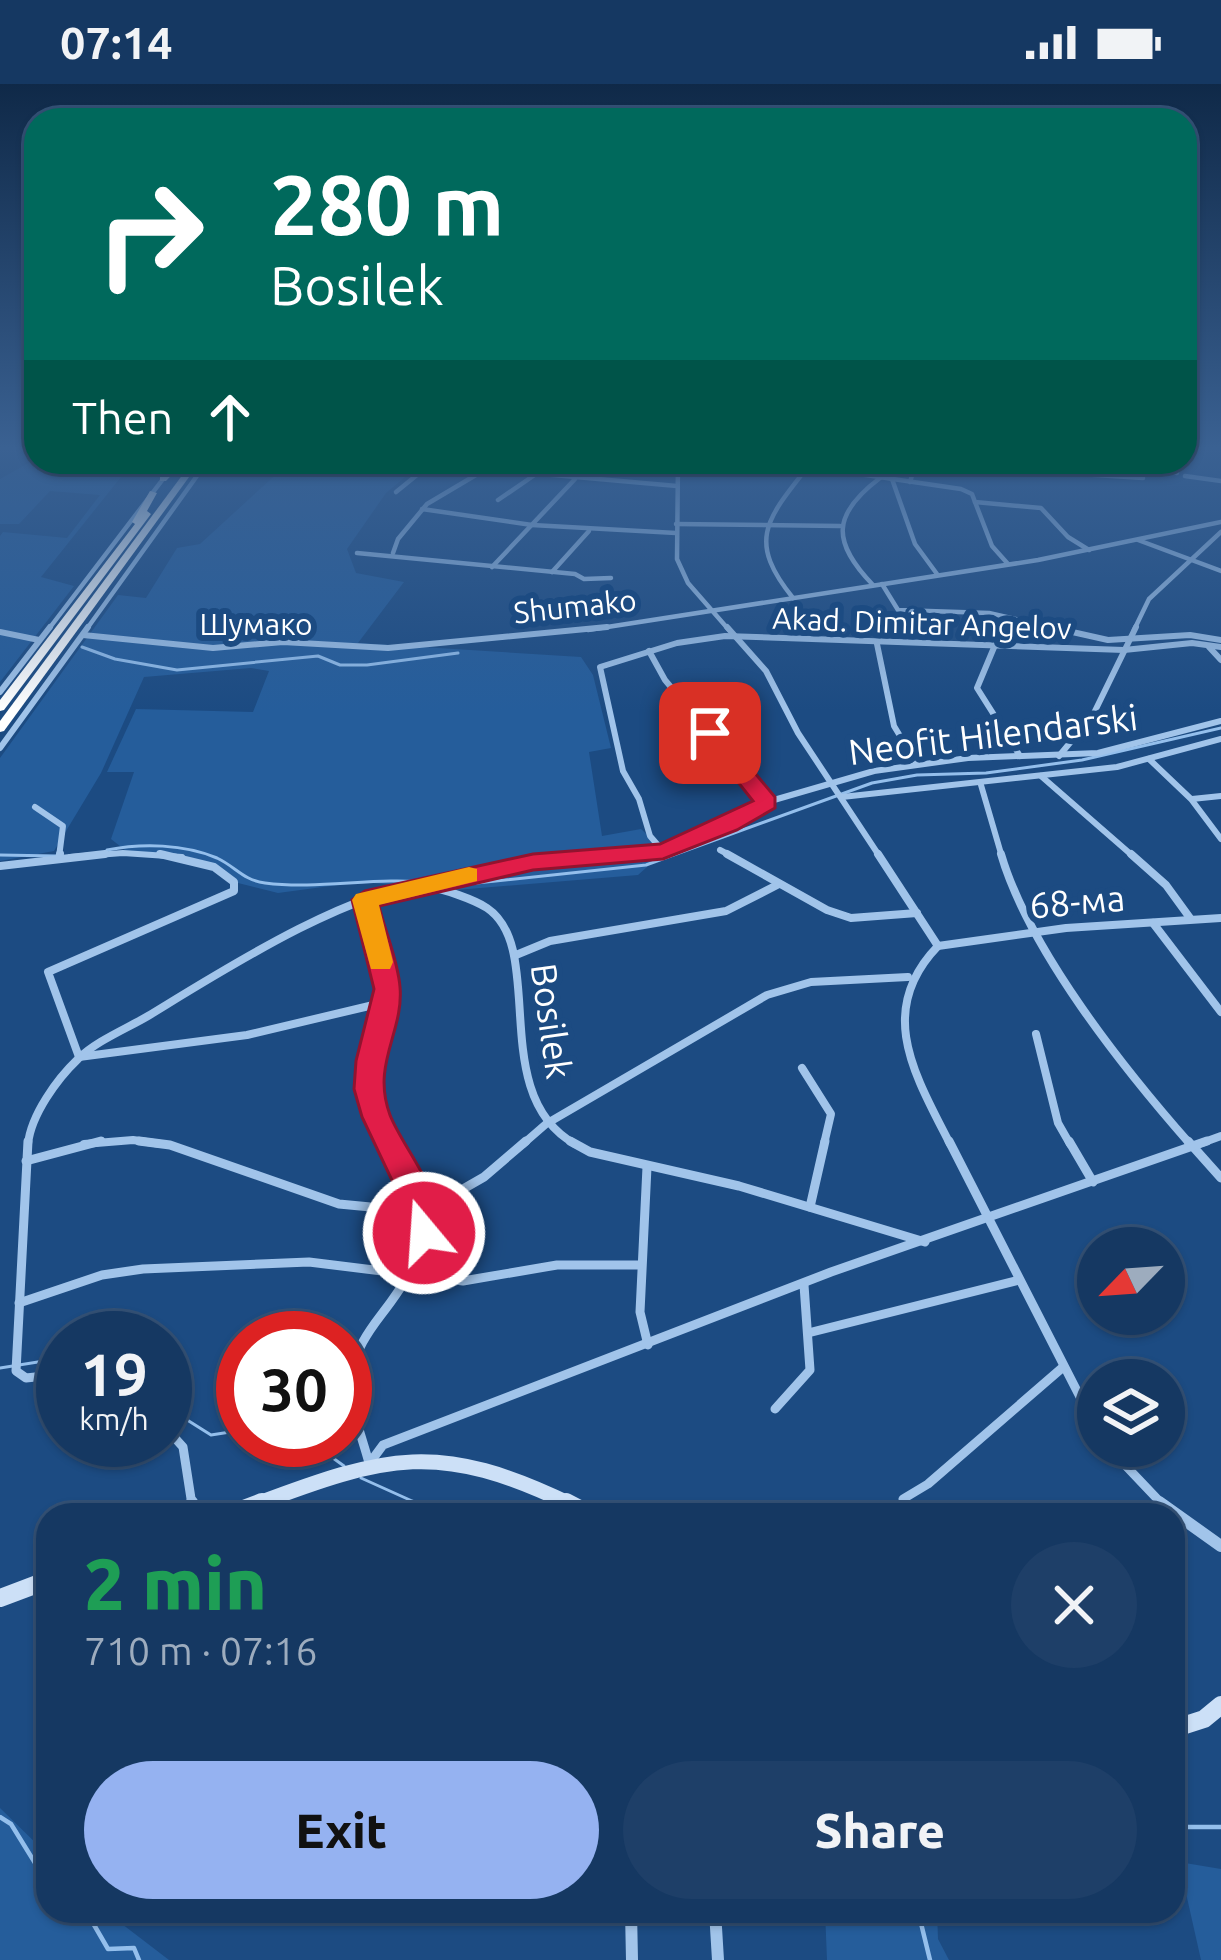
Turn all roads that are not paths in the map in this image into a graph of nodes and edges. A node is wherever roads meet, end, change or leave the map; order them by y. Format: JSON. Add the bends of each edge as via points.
{"nodes":[{"id":1,"x":145,"y":535,"type":"edge"},
{"id":2,"x":120,"y":536,"type":"edge"},
{"id":3,"x":154,"y":536,"type":"edge"},
{"id":4,"x":401,"y":536,"type":"edge"},
{"id":5,"x":522,"y":536,"type":"edge"},
{"id":6,"x":585,"y":536,"type":"edge"},
{"id":7,"x":676,"y":536,"type":"edge"},
{"id":8,"x":764,"y":536,"type":"edge"},
{"id":9,"x":843,"y":536,"type":"edge"},
{"id":10,"x":912,"y":536,"type":"edge"},
{"id":11,"x":988,"y":536,"type":"edge"},
{"id":12,"x":1067,"y":536,"type":"edge"},
{"id":13,"x":1159,"y":536,"type":"edge"},
{"id":14,"x":1217,"y":536,"type":"edge"},
{"id":15,"x":129,"y":538,"type":"edge"},
{"id":16,"x":1138,"y":540,"type":"junction"},
{"id":17,"x":1090,"y":550,"type":"junction"},
{"id":18,"x":357,"y":553,"type":"dead end"},
{"id":19,"x":393,"y":553,"type":"junction"},
{"id":20,"x":1192,"y":560,"type":"junction"},
{"id":21,"x":1010,"y":565,"type":"junction"},
{"id":22,"x":492,"y":567,"type":"junction"},
{"id":23,"x":552,"y":572,"type":"junction"},
{"id":24,"x":1221,"y":572,"type":"edge"},
{"id":25,"x":938,"y":576,"type":"junction"},
{"id":26,"x":611,"y":578,"type":"dead end"},
{"id":27,"x":882,"y":584,"type":"junction"},
{"id":28,"x":873,"y":586,"type":"junction"},
{"id":29,"x":793,"y":598,"type":"junction"},
{"id":30,"x":709,"y":611,"type":"junction"},
{"id":31,"x":0,"y":632,"type":"edge"},
{"id":32,"x":83,"y":634,"type":"junction"},
{"id":33,"x":731,"y":637,"type":"junction"},
{"id":34,"x":39,"y":640,"type":"junction"},
{"id":35,"x":1128,"y":640,"type":"junction"},
{"id":36,"x":877,"y":644,"type":"junction"},
{"id":37,"x":1202,"y":644,"type":"junction"},
{"id":38,"x":1221,"y":644,"type":"edge"},
{"id":39,"x":995,"y":645,"type":"junction"},
{"id":40,"x":1124,"y":650,"type":"junction"},
{"id":41,"x":649,"y":651,"type":"junction"},
{"id":42,"x":1221,"y":660,"type":"edge"},
{"id":43,"x":0,"y":692,"type":"edge"},
{"id":44,"x":0,"y":707,"type":"edge"},
{"id":45,"x":1221,"y":722,"type":"edge"},
{"id":46,"x":0,"y":729,"type":"edge"},
{"id":47,"x":1221,"y":740,"type":"edge"},
{"id":48,"x":0,"y":748,"type":"edge"},
{"id":49,"x":1059,"y":756,"type":"junction"},
{"id":50,"x":1021,"y":757,"type":"junction"},
{"id":51,"x":1149,"y":758,"type":"junction"},
{"id":52,"x":917,"y":764,"type":"junction"},
{"id":53,"x":1039,"y":774,"type":"junction"},
{"id":54,"x":831,"y":782,"type":"junction"},
{"id":55,"x":981,"y":785,"type":"junction"},
{"id":56,"x":1221,"y":796,"type":"edge"},
{"id":57,"x":842,"y":797,"type":"junction"},
{"id":58,"x":1191,"y":799,"type":"junction"},
{"id":59,"x":767,"y":802,"type":"junction"},
{"id":60,"x":35,"y":807,"type":"dead end"},
{"id":61,"x":1221,"y":839,"type":"edge"},
{"id":62,"x":720,"y":850,"type":"dead end"},
{"id":63,"x":663,"y":851,"type":"junction"},
{"id":64,"x":59,"y":859,"type":"junction"},
{"id":65,"x":0,"y":866,"type":"edge"},
{"id":66,"x":779,"y":884,"type":"junction"},
{"id":67,"x":428,"y":887,"type":"junction"},
{"id":68,"x":365,"y":900,"type":"junction"},
{"id":69,"x":918,"y":914,"type":"junction"},
{"id":70,"x":1221,"y":919,"type":"edge"},
{"id":71,"x":1191,"y":920,"type":"junction"},
{"id":72,"x":1153,"y":922,"type":"junction"},
{"id":73,"x":1038,"y":931,"type":"junction"},
{"id":74,"x":938,"y":946,"type":"junction"},
{"id":75,"x":516,"y":955,"type":"junction"},
{"id":76,"x":908,"y":977,"type":"junction"},
{"id":77,"x":386,"y":1002,"type":"junction"},
{"id":78,"x":1221,"y":1012,"type":"edge"},
{"id":79,"x":1036,"y":1034,"type":"dead end"},
{"id":80,"x":79,"y":1057,"type":"junction"},
{"id":81,"x":802,"y":1067,"type":"dead end"},
{"id":82,"x":546,"y":1124,"type":"junction"},
{"id":83,"x":1221,"y":1136,"type":"edge"},
{"id":84,"x":1190,"y":1147,"type":"junction"},
{"id":85,"x":26,"y":1161,"type":"junction"},
{"id":86,"x":647,"y":1167,"type":"junction"},
{"id":87,"x":1221,"y":1178,"type":"edge"},
{"id":88,"x":1093,"y":1182,"type":"junction"},
{"id":89,"x":810,"y":1208,"type":"junction"},
{"id":90,"x":423,"y":1212,"type":"junction"},
{"id":91,"x":989,"y":1220,"type":"junction"},
{"id":92,"x":925,"y":1242,"type":"junction"},
{"id":93,"x":640,"y":1265,"type":"junction"},
{"id":94,"x":411,"y":1277,"type":"junction"},
{"id":95,"x":1018,"y":1280,"type":"junction"},
{"id":96,"x":804,"y":1285,"type":"junction"},
{"id":97,"x":19,"y":1303,"type":"junction"},
{"id":98,"x":372,"y":1323,"type":"edge"},
{"id":99,"x":808,"y":1333,"type":"junction"},
{"id":100,"x":648,"y":1345,"type":"junction"},
{"id":101,"x":1062,"y":1368,"type":"junction"},
{"id":102,"x":36,"y":1377,"type":"edge"},
{"id":103,"x":1077,"y":1395,"type":"edge"},
{"id":104,"x":775,"y":1409,"type":"dead end"},
{"id":105,"x":372,"y":1460,"type":"edge"},
{"id":106,"x":372,"y":1464,"type":"edge"},
{"id":107,"x":186,"y":1467,"type":"edge"},
{"id":108,"x":361,"y":1467,"type":"edge"},
{"id":109,"x":1125,"y":1467,"type":"edge"},
{"id":110,"x":903,"y":1499,"type":"dead end"},
{"id":111,"x":192,"y":1503,"type":"edge"},
{"id":112,"x":262,"y":1503,"type":"edge"},
{"id":113,"x":568,"y":1503,"type":"edge"},
{"id":114,"x":1160,"y":1503,"type":"edge"},
{"id":115,"x":1185,"y":1521,"type":"edge"},
{"id":116,"x":1221,"y":1546,"type":"edge"},
{"id":117,"x":36,"y":1584,"type":"edge"},
{"id":118,"x":0,"y":1598,"type":"edge"},
{"id":119,"x":1221,"y":1706,"type":"edge"},
{"id":120,"x":1185,"y":1725,"type":"edge"},
{"id":121,"x":631,"y":1923,"type":"edge"},
{"id":122,"x":716,"y":1923,"type":"edge"},
{"id":123,"x":632,"y":1960,"type":"edge"},
{"id":124,"x":718,"y":1960,"type":"edge"}],
"edges":[{"from":1,"to":46,"type":"highway"},
{"from":2,"to":34,"type":"street"},
{"from":3,"to":32,"type":"street"},
{"from":4,"to":19,"type":"street"},
{"from":5,"to":22,"type":"street"},
{"from":6,"to":23,"type":"street"},
{"from":7,"to":30,"type":"street","via":[[677,560]]},
{"from":8,"to":29,"type":"street","via":[[766,563]]},
{"from":9,"to":28,"type":"street","via":[[849,560]]},
{"from":10,"to":25,"type":"street"},
{"from":11,"to":21,"type":"street"},
{"from":12,"to":17,"type":"street"},
{"from":13,"to":16,"type":"street","name":"Shumako"},
{"from":14,"to":20,"type":"street"},
{"from":15,"to":44,"type":"highway"},
{"from":16,"to":17,"type":"street","name":"Shumako"},
{"from":16,"to":20,"type":"street"},
{"from":17,"to":21,"type":"street","name":"Shumako"},
{"from":18,"to":19,"type":"street"},
{"from":19,"to":22,"type":"street"},
{"from":20,"to":24,"type":"street"},
{"from":20,"to":35,"type":"street","via":[[1149,599]]},
{"from":21,"to":25,"type":"street","name":"Shumako"},
{"from":22,"to":23,"type":"street"},
{"from":23,"to":26,"type":"street"},
{"from":25,"to":27,"type":"street","name":"Shumako"},
{"from":27,"to":28,"type":"street","name":"Shumako"},
{"from":27,"to":35,"type":"street","via":[[898,610],[989,613]]},
{"from":28,"to":29,"type":"street","name":"Shumako"},
{"from":29,"to":30,"type":"street","name":"Shumako"},
{"from":30,"to":32,"type":"street","name":"Shumako","via":[[388,649],[294,642],[213,648]]},
{"from":30,"to":33,"type":"street"},
{"from":31,"to":34,"type":"street"},
{"from":32,"to":48,"type":"street"},
{"from":33,"to":36,"type":"street","name":"Akad. Dimitar Angelov"},
{"from":33,"to":41,"type":"street","name":"Akad. Dimitar Angelov"},
{"from":33,"to":54,"type":"street","via":[[766,671]]},
{"from":34,"to":43,"type":"street"},
{"from":35,"to":38,"type":"street","via":[[1190,635]]},
{"from":35,"to":40,"type":"street"},
{"from":36,"to":39,"type":"street","name":"Akad. Dimitar Angelov"},
{"from":36,"to":52,"type":"street","via":[[894,726]]},
{"from":37,"to":38,"type":"street","name":"Akad. Dimitar Angelov"},
{"from":37,"to":40,"type":"street","name":"Akad. Dimitar Angelov"},
{"from":37,"to":42,"type":"street"},
{"from":39,"to":40,"type":"street","name":"Akad. Dimitar Angelov"},
{"from":39,"to":50,"type":"street","via":[[977,688]]},
{"from":40,"to":49,"type":"street","via":[[1094,715]]},
{"from":41,"to":59,"type":"street"},
{"from":41,"to":63,"type":"street","name":"Akad. Dimitar Angelov","via":[[600,667],[619,760]]},
{"from":45,"to":49,"type":"street","name":"Neofit Hilendarski","via":[[1140,746]]},
{"from":47,"to":51,"type":"street","name":"Neofit Hilendarski"},
{"from":49,"to":50,"type":"street","name":"Neofit Hilendarski"},
{"from":50,"to":52,"type":"street","name":"Neofit Hilendarski"},
{"from":51,"to":53,"type":"street","name":"Neofit Hilendarski"},
{"from":51,"to":58,"type":"street"},
{"from":52,"to":54,"type":"street","name":"Neofit Hilendarski"},
{"from":53,"to":55,"type":"street","name":"Neofit Hilendarski"},
{"from":53,"to":71,"type":"street","via":[[1166,885]]},
{"from":54,"to":57,"type":"street"},
{"from":54,"to":59,"type":"street","name":"Neofit Hilendarski"},
{"from":55,"to":57,"type":"street","name":"Neofit Hilendarski"},
{"from":55,"to":73,"type":"street","via":[[1004,869]]},
{"from":56,"to":58,"type":"street"},
{"from":57,"to":69,"type":"street"},
{"from":58,"to":61,"type":"street"},
{"from":59,"to":63,"type":"street","name":"Neofit Hilendarski"},
{"from":60,"to":64,"type":"street","via":[[64,826]]},
{"from":62,"to":66,"type":"street"},
{"from":63,"to":67,"type":"street","name":"Neofit Hilendarski","via":[[533,862]]},
{"from":64,"to":65,"type":"street"},
{"from":64,"to":80,"type":"street","via":[[197,860],[234,882],[234,891],[48,972]]},
{"from":66,"to":69,"type":"street","via":[[851,918]]},
{"from":66,"to":75,"type":"street","via":[[726,911],[550,941]]},
{"from":67,"to":68,"type":"street"},
{"from":67,"to":75,"type":"street","name":"Bosilek","via":[[488,908]]},
{"from":68,"to":77,"type":"street"},
{"from":68,"to":80,"type":"street","via":[[264,946]]},
{"from":69,"to":74,"type":"street"},
{"from":70,"to":71,"type":"street","name":"68-ма"},
{"from":71,"to":72,"type":"street","name":"68-ма"},
{"from":72,"to":73,"type":"street","name":"68-ма"},
{"from":72,"to":78,"type":"street"},
{"from":73,"to":74,"type":"street","name":"68-ма"},
{"from":73,"to":84,"type":"street","via":[[1128,1074]]},
{"from":74,"to":76,"type":"street"},
{"from":75,"to":82,"type":"street","name":"Bosilek","via":[[526,1073]]},
{"from":76,"to":82,"type":"street","via":[[811,982],[767,995]]},
{"from":76,"to":91,"type":"street","via":[[904,1032],[923,1091]]},
{"from":77,"to":80,"type":"street","via":[[247,1035]]},
{"from":77,"to":90,"type":"street","via":[[369,1089]]},
{"from":79,"to":88,"type":"street","via":[[1058,1124]]},
{"from":80,"to":85,"type":"street","via":[[29,1131]]},
{"from":81,"to":89,"type":"street","via":[[831,1114]]},
{"from":82,"to":86,"type":"street","name":"Bosilek","via":[[590,1152]]},
{"from":82,"to":90,"type":"street","via":[[484,1177]]},
{"from":83,"to":84,"type":"street"},
{"from":84,"to":87,"type":"street"},
{"from":84,"to":88,"type":"street"},
{"from":85,"to":90,"type":"street","via":[[94,1141],[133,1140],[170,1145],[339,1204]]},
{"from":85,"to":97,"type":"street"},
{"from":86,"to":89,"type":"street","name":"Bosilek"},
{"from":86,"to":93,"type":"street"},
{"from":88,"to":91,"type":"street"},
{"from":89,"to":92,"type":"street","name":"Bosilek"},
{"from":90,"to":94,"type":"street","via":[[421,1259]]},
{"from":91,"to":92,"type":"street"},
{"from":91,"to":95,"type":"street"},
{"from":92,"to":96,"type":"street"},
{"from":93,"to":94,"type":"street","via":[[557,1265],[463,1281]]},
{"from":93,"to":100,"type":"street"},
{"from":94,"to":97,"type":"street","via":[[309,1262],[143,1269]]},
{"from":94,"to":98,"type":"street"},
{"from":95,"to":99,"type":"street"},
{"from":95,"to":101,"type":"street"},
{"from":96,"to":99,"type":"street"},
{"from":96,"to":100,"type":"street"},
{"from":97,"to":102,"type":"street","via":[[16,1365],[26,1378]]},
{"from":99,"to":104,"type":"street","via":[[810,1370]]},
{"from":100,"to":105,"type":"street","via":[[382,1445]]},
{"from":101,"to":103,"type":"street"},
{"from":101,"to":110,"type":"street"},
{"from":106,"to":113,"type":"street","via":[[460,1463]]},
{"from":107,"to":111,"type":"street"},
{"from":108,"to":112,"type":"street"},
{"from":109,"to":114,"type":"street"},
{"from":115,"to":116,"type":"street"},
{"from":117,"to":118,"type":"street"},
{"from":119,"to":120,"type":"street"},
{"from":121,"to":123,"type":"street"},
{"from":122,"to":124,"type":"street"}]}
